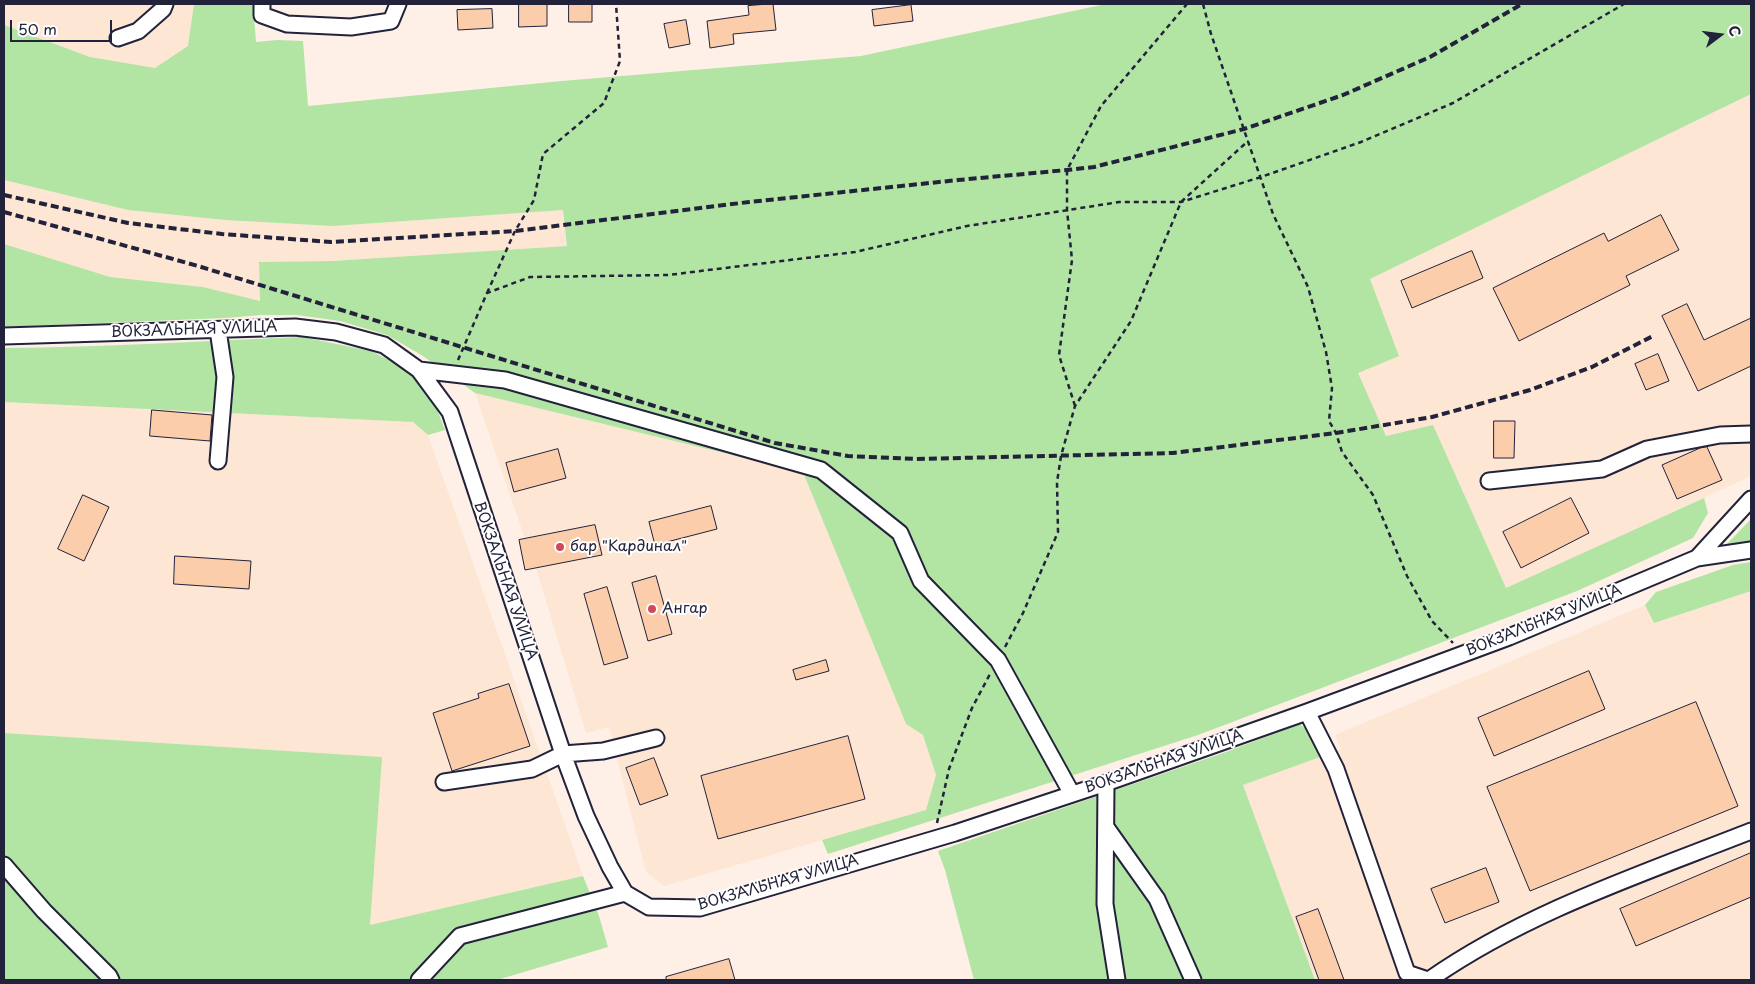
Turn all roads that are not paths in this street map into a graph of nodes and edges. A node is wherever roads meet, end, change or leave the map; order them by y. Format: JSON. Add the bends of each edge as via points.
{"nodes":[{"id":1,"x":165,"y":4,"type":"edge"},
{"id":2,"x":398,"y":4,"type":"edge"},
{"id":3,"x":262,"y":9,"type":"edge"},
{"id":4,"x":118,"y":38,"type":"dead end"},
{"id":5,"x":218,"y":330,"type":"junction"},
{"id":6,"x":4,"y":336,"type":"edge"},
{"id":7,"x":419,"y":370,"type":"junction"},
{"id":8,"x":1751,"y":434,"type":"edge"},
{"id":9,"x":218,"y":461,"type":"dead end"},
{"id":10,"x":1488,"y":481,"type":"dead end"},
{"id":11,"x":1751,"y":499,"type":"edge"},
{"id":12,"x":1751,"y":550,"type":"edge"},
{"id":13,"x":1697,"y":558,"type":"junction"},
{"id":14,"x":1308,"y":712,"type":"junction"},
{"id":15,"x":656,"y":738,"type":"dead end"},
{"id":16,"x":563,"y":754,"type":"junction"},
{"id":17,"x":444,"y":782,"type":"dead end"},
{"id":18,"x":1106,"y":783,"type":"junction"},
{"id":19,"x":1072,"y":794,"type":"junction"},
{"id":20,"x":1106,"y":827,"type":"junction"},
{"id":21,"x":1751,"y":831,"type":"edge"},
{"id":22,"x":4,"y":865,"type":"edge"},
{"id":23,"x":625,"y":893,"type":"junction"},
{"id":24,"x":111,"y":980,"type":"edge"},
{"id":25,"x":420,"y":980,"type":"edge"},
{"id":26,"x":1117,"y":980,"type":"edge"},
{"id":27,"x":1193,"y":980,"type":"edge"},
{"id":28,"x":1428,"y":980,"type":"edge"}],
"edges":[{"from":1,"to":4,"type":"street","via":[[138,31]]},
{"from":2,"to":3,"type":"street","via":[[391,21],[351,26],[287,24]]},
{"from":5,"to":6,"type":"street","name":"ВОКЗАЛЬНАЯ УЛИЦА"},
{"from":5,"to":7,"type":"street","name":"ВОКЗАЛЬНАЯ УЛИЦА","via":[[295,327],[336,332],[384,345]]},
{"from":5,"to":9,"type":"street","via":[[225,377]]},
{"from":7,"to":16,"type":"street","name":"ВОКЗАЛЬНАЯ УЛИЦА","via":[[450,412]]},
{"from":7,"to":19,"type":"street","via":[[505,380],[821,470],[900,533],[921,581],[998,660]]},
{"from":8,"to":10,"type":"street","via":[[1720,435],[1647,449],[1602,469]]},
{"from":11,"to":13,"type":"street"},
{"from":12,"to":13,"type":"street","name":"ВОКЗАЛЬНАЯ УЛИЦА"},
{"from":13,"to":14,"type":"street","name":"ВОКЗАЛЬНАЯ УЛИЦА","via":[[1508,637]]},
{"from":14,"to":18,"type":"street","name":"ВОКЗАЛЬНАЯ УЛИЦА"},
{"from":14,"to":28,"type":"street","via":[[1336,770],[1407,973]]},
{"from":15,"to":16,"type":"street","via":[[603,751]]},
{"from":16,"to":17,"type":"street","via":[[532,768]]},
{"from":16,"to":23,"type":"street","name":"ВОКЗАЛЬНАЯ УЛИЦА","via":[[586,816]]},
{"from":18,"to":19,"type":"street","name":"ВОКЗАЛЬНАЯ УЛИЦА"},
{"from":18,"to":20,"type":"street"},
{"from":19,"to":23,"type":"street","name":"ВОКЗАЛЬНАЯ УЛИЦА","via":[[934,839],[700,908],[649,907]]},
{"from":20,"to":26,"type":"street","via":[[1105,904]]},
{"from":20,"to":27,"type":"street","via":[[1158,899]]},
{"from":21,"to":28,"type":"street","via":[[1555,909],[1462,957]]},
{"from":22,"to":24,"type":"street"},
{"from":23,"to":25,"type":"street","via":[[460,936]]}]}
